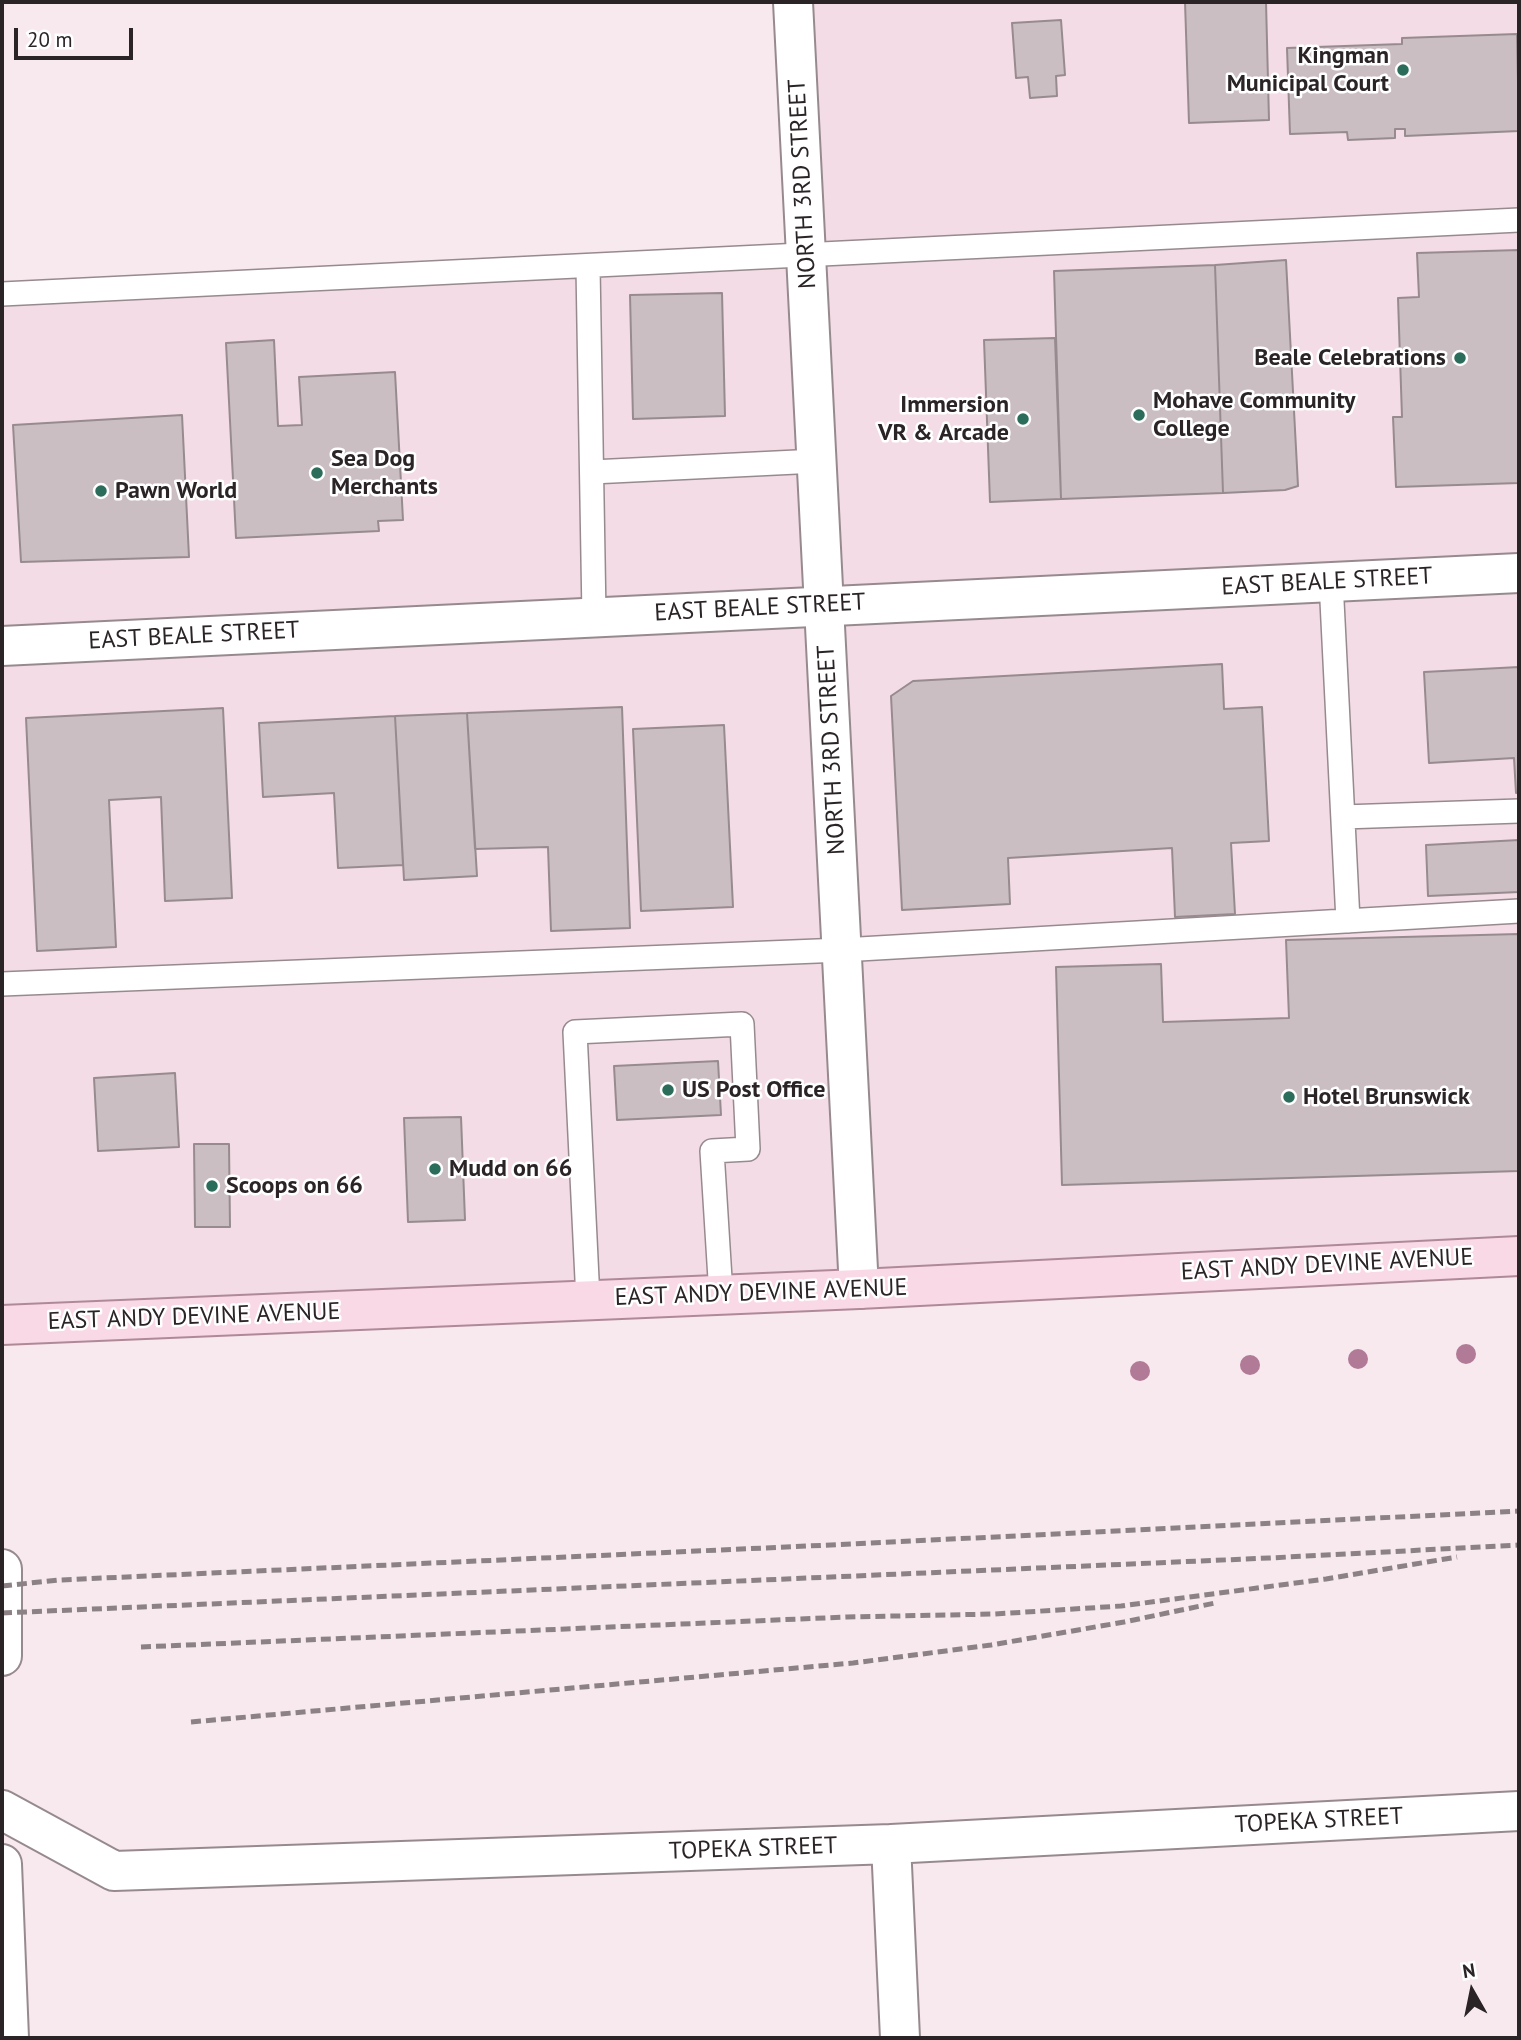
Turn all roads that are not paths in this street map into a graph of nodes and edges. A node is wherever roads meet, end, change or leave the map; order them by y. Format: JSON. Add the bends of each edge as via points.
{"nodes":[{"id":1,"x":793,"y":2,"type":"edge"},
{"id":2,"x":1519,"y":220,"type":"edge"},
{"id":3,"x":806,"y":256,"type":"junction"},
{"id":4,"x":588,"y":267,"type":"junction"},
{"id":5,"x":2,"y":294,"type":"edge"},
{"id":6,"x":817,"y":461,"type":"junction"},
{"id":7,"x":592,"y":472,"type":"junction"},
{"id":8,"x":1519,"y":573,"type":"edge"},
{"id":9,"x":1331,"y":582,"type":"junction"},
{"id":10,"x":825,"y":605,"type":"junction"},
{"id":11,"x":594,"y":616,"type":"junction"},
{"id":12,"x":2,"y":646,"type":"edge"},
{"id":13,"x":1519,"y":811,"type":"edge"},
{"id":14,"x":1342,"y":817,"type":"junction"},
{"id":15,"x":1519,"y":911,"type":"edge"},
{"id":16,"x":1348,"y":921,"type":"junction"},
{"id":17,"x":842,"y":950,"type":"junction"},
{"id":18,"x":2,"y":985,"type":"edge"},
{"id":19,"x":1519,"y":1256,"type":"edge"},
{"id":20,"x":859,"y":1289,"type":"junction"},
{"id":21,"x":721,"y":1295,"type":"junction"},
{"id":22,"x":588,"y":1300,"type":"junction"},
{"id":23,"x":2,"y":1325,"type":"edge"},
{"id":24,"x":2,"y":1569,"type":"edge"},
{"id":25,"x":2,"y":1656,"type":"edge"},
{"id":26,"x":2,"y":1810,"type":"edge"},
{"id":27,"x":1519,"y":1811,"type":"edge"},
{"id":28,"x":891,"y":1844,"type":"junction"},
{"id":29,"x":2,"y":1864,"type":"edge"},
{"id":30,"x":9,"y":2038,"type":"edge"},
{"id":31,"x":900,"y":2038,"type":"edge"}],
"edges":[{"from":1,"to":3,"type":"street","name":"NORTH 3RD STREET"},
{"from":2,"to":3,"type":"lane"},
{"from":3,"to":4,"type":"lane"},
{"from":3,"to":6,"type":"street","name":"NORTH 3RD STREET"},
{"from":4,"to":5,"type":"lane"},
{"from":4,"to":7,"type":"lane"},
{"from":6,"to":7,"type":"lane"},
{"from":6,"to":10,"type":"street","name":"NORTH 3RD STREET"},
{"from":7,"to":11,"type":"lane"},
{"from":8,"to":9,"type":"street","name":"EAST BEALE STREET"},
{"from":9,"to":10,"type":"street","name":"EAST BEALE STREET"},
{"from":9,"to":14,"type":"lane"},
{"from":10,"to":11,"type":"street","name":"EAST BEALE STREET"},
{"from":10,"to":17,"type":"street","name":"NORTH 3RD STREET"},
{"from":11,"to":12,"type":"street","name":"EAST BEALE STREET"},
{"from":13,"to":14,"type":"lane"},
{"from":14,"to":16,"type":"lane"},
{"from":15,"to":16,"type":"lane"},
{"from":16,"to":17,"type":"lane"},
{"from":17,"to":18,"type":"lane"},
{"from":17,"to":20,"type":"street","name":"NORTH 3RD STREET"},
{"from":19,"to":20,"type":"main road","name":"EAST ANDY DEVINE AVENUE"},
{"from":20,"to":21,"type":"main road","name":"EAST ANDY DEVINE AVENUE"},
{"from":21,"to":22,"type":"main road","name":"EAST ANDY DEVINE AVENUE"},
{"from":21,"to":22,"type":"lane","via":[[712,1151],[748,1149],[742,1024],[575,1032]]},
{"from":22,"to":23,"type":"main road","name":"EAST ANDY DEVINE AVENUE"},
{"from":24,"to":25,"type":"street"},
{"from":26,"to":28,"type":"street","name":"TOPEKA STREET","via":[[114,1871]]},
{"from":27,"to":28,"type":"street","name":"TOPEKA STREET"},
{"from":28,"to":31,"type":"street"},
{"from":29,"to":30,"type":"street"}]}
